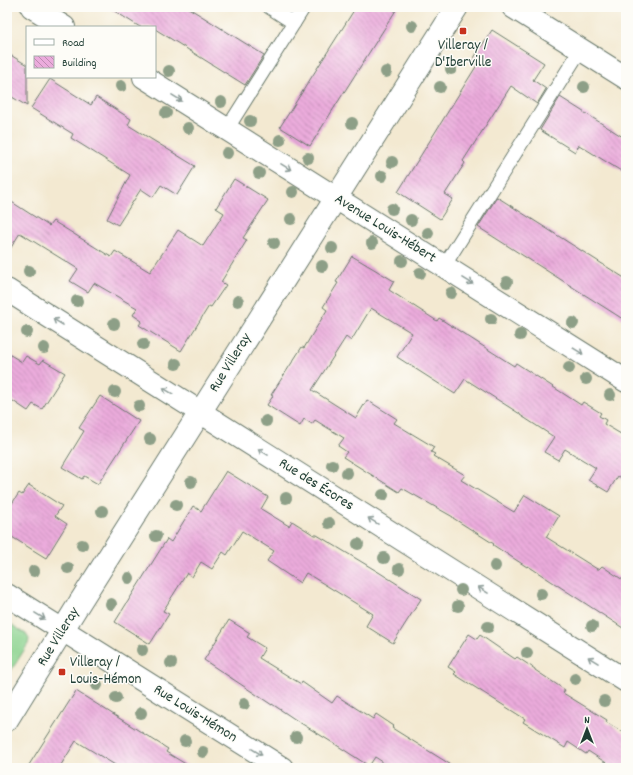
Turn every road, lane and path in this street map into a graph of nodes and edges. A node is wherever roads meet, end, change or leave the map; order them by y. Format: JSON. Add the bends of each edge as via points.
{"nodes":[{"id":1,"x":32,"y":7,"type":"edge"},
{"id":2,"x":269,"y":7,"type":"edge"},
{"id":3,"x":304,"y":7,"type":"edge"},
{"id":4,"x":457,"y":7,"type":"edge"},
{"id":5,"x":513,"y":7,"type":"edge"},
{"id":6,"x":294,"y":23,"type":"junction"},
{"id":7,"x":62,"y":26,"type":"edge"},
{"id":8,"x":581,"y":49,"type":"junction"},
{"id":9,"x":146,"y":78,"type":"edge"},
{"id":10,"x":626,"y":78,"type":"edge"},
{"id":11,"x":227,"y":129,"type":"junction"},
{"id":12,"x":336,"y":198,"type":"junction"},
{"id":13,"x":444,"y":266,"type":"junction"},
{"id":14,"x":7,"y":290,"type":"edge"},
{"id":15,"x":626,"y":381,"type":"edge"},
{"id":16,"x":201,"y":412,"type":"junction"},
{"id":17,"x":7,"y":595,"type":"edge"},
{"id":18,"x":63,"y":630,"type":"junction"},
{"id":19,"x":626,"y":681,"type":"edge"},
{"id":20,"x":7,"y":720,"type":"edge"},
{"id":21,"x":282,"y":768,"type":"edge"}],
"edges":[{"from":1,"to":7,"type":"street"},
{"from":2,"to":6,"type":"lane"},
{"from":3,"to":6,"type":"lane"},
{"from":4,"to":12,"type":"street","name":"Rue Villeray"},
{"from":5,"to":8,"type":"street"},
{"from":6,"to":11,"type":"lane"},
{"from":8,"to":10,"type":"street"},
{"from":8,"to":13,"type":"lane"},
{"from":9,"to":11,"type":"street","name":"Avenue Louis-Hébert","one_way":true},
{"from":11,"to":12,"type":"street","name":"Avenue Louis-Hébert","one_way":true},
{"from":12,"to":13,"type":"street","name":"Avenue Louis-Hébert"},
{"from":12,"to":16,"type":"street","name":"Rue Villeray"},
{"from":13,"to":15,"type":"street","name":"Avenue Louis-Hébert","one_way":true},
{"from":16,"to":14,"type":"street","name":"Rue des Écores","one_way":true},
{"from":16,"to":18,"type":"street","name":"Rue Villeray"},
{"from":19,"to":16,"type":"street","name":"Rue des Écores","one_way":true},
{"from":17,"to":18,"type":"street","name":"Rue Louis-Hémon","one_way":true},
{"from":18,"to":20,"type":"street","name":"Rue Villeray"},
{"from":18,"to":21,"type":"street","name":"Rue Louis-Hémon","one_way":true}]}
